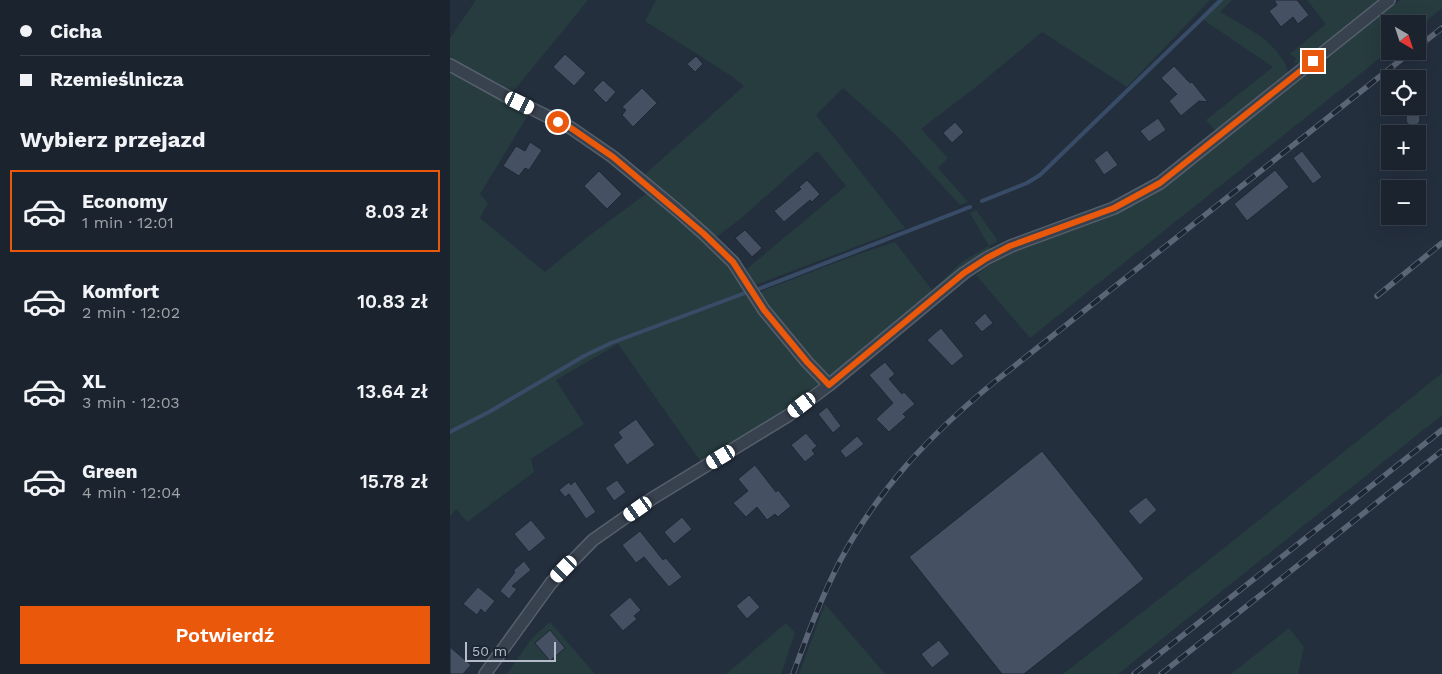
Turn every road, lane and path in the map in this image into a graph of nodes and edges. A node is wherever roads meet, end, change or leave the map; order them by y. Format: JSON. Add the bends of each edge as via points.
{"nodes":[{"id":1,"x":1389,"y":0,"type":"edge"},
{"id":2,"x":450,"y":65,"type":"edge"},
{"id":3,"x":829,"y":385,"type":"junction"},
{"id":4,"x":485,"y":674,"type":"edge"}],
"edges":[{"from":1,"to":3,"type":"street","via":[[1160,183],[1114,208],[1010,246],[987,258],[964,273]]},
{"from":2,"to":3,"type":"street","via":[[571,128],[613,157],[678,211],[733,262],[764,310]]},
{"from":3,"to":4,"type":"street","via":[[789,416],[653,498],[593,540],[551,583]]}]}
